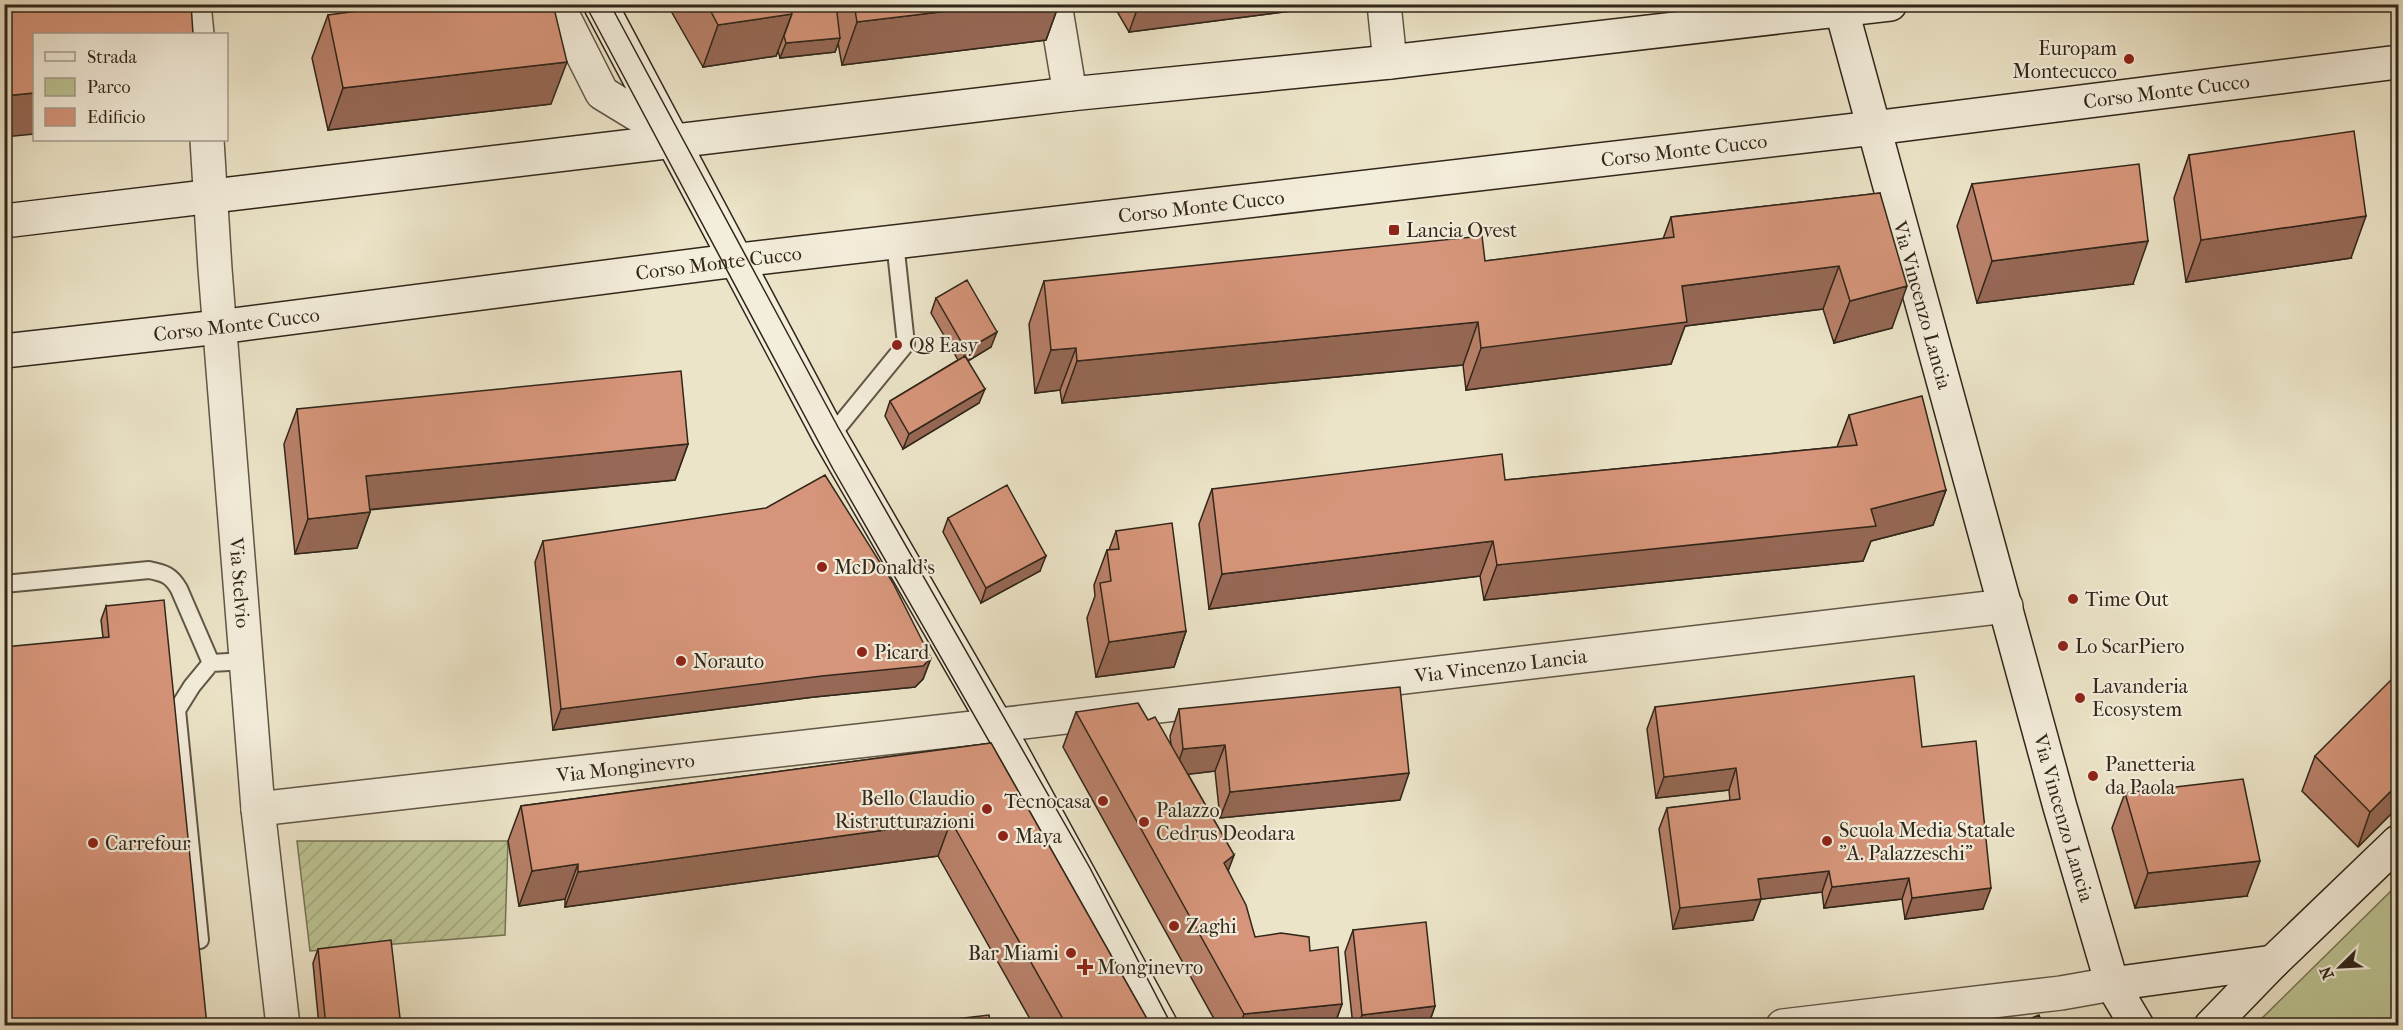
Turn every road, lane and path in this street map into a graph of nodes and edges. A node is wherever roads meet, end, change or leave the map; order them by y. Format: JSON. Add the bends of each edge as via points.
{"nodes":[{"id":1,"x":194,"y":4,"type":"edge"},
{"id":2,"x":557,"y":4,"type":"edge"},
{"id":3,"x":600,"y":4,"type":"edge"},
{"id":4,"x":1054,"y":4,"type":"edge"},
{"id":5,"x":1384,"y":4,"type":"edge"},
{"id":6,"x":1890,"y":4,"type":"edge"},
{"id":7,"x":1841,"y":7,"type":"edge"},
{"id":8,"x":197,"y":33,"type":"edge"},
{"id":9,"x":1390,"y":62,"type":"junction"},
{"id":10,"x":2398,"y":62,"type":"edge"},
{"id":11,"x":1070,"y":94,"type":"junction"},
{"id":12,"x":1874,"y":128,"type":"junction"},
{"id":13,"x":207,"y":141,"type":"edge"},
{"id":14,"x":671,"y":142,"type":"junction"},
{"id":15,"x":211,"y":196,"type":"junction"},
{"id":16,"x":4,"y":221,"type":"edge"},
{"id":17,"x":895,"y":242,"type":"junction"},
{"id":18,"x":735,"y":261,"type":"junction"},
{"id":19,"x":219,"y":327,"type":"junction"},
{"id":20,"x":4,"y":351,"type":"edge"},
{"id":21,"x":830,"y":437,"type":"junction"},
{"id":22,"x":4,"y":584,"type":"edge"},
{"id":23,"x":2006,"y":606,"type":"junction"},
{"id":24,"x":246,"y":661,"type":"junction"},
{"id":25,"x":211,"y":663,"type":"junction"},
{"id":26,"x":994,"y":725,"type":"junction"},
{"id":27,"x":258,"y":809,"type":"junction"},
{"id":28,"x":2398,"y":842,"type":"edge"},
{"id":29,"x":200,"y":940,"type":"edge"},
{"id":30,"x":2273,"y":962,"type":"junction"},
{"id":31,"x":2112,"y":984,"type":"junction"},
{"id":32,"x":1161,"y":1024,"type":"edge"},
{"id":33,"x":283,"y":1026,"type":"edge"},
{"id":34,"x":1783,"y":1026,"type":"edge"},
{"id":35,"x":2137,"y":1026,"type":"edge"},
{"id":36,"x":2211,"y":1026,"type":"edge"}],
"edges":[{"from":1,"to":8,"type":"street"},
{"from":2,"to":14,"type":"street","via":[[602,93],[648,121]]},
{"from":3,"to":14,"type":"street"},
{"from":4,"to":11,"type":"street"},
{"from":5,"to":9,"type":"street"},
{"from":6,"to":7,"type":"street"},
{"from":7,"to":9,"type":"street"},
{"from":7,"to":12,"type":"street","name":"Via Vincenzo Lancia"},
{"from":9,"to":11,"type":"street"},
{"from":10,"to":12,"type":"street","name":"Corso Monte Cucco"},
{"from":11,"to":14,"type":"street"},
{"from":12,"to":17,"type":"street","name":"Corso Monte Cucco"},
{"from":12,"to":23,"type":"street","name":"Via Vincenzo Lancia"},
{"from":13,"to":15,"type":"street","name":"Via Stelvio"},
{"from":14,"to":15,"type":"street"},
{"from":14,"to":18,"type":"street"},
{"from":15,"to":16,"type":"street"},
{"from":15,"to":19,"type":"street","name":"Via Stelvio"},
{"from":17,"to":18,"type":"street","name":"Corso Monte Cucco"},
{"from":17,"to":21,"type":"lane","via":[[906,344]]},
{"from":18,"to":19,"type":"street","name":"Corso Monte Cucco"},
{"from":18,"to":21,"type":"street"},
{"from":19,"to":20,"type":"street","name":"Corso Monte Cucco"},
{"from":19,"to":24,"type":"street","name":"Via Stelvio"},
{"from":21,"to":26,"type":"street"},
{"from":22,"to":25,"type":"lane","via":[[149,570],[166,573],[179,589]]},
{"from":23,"to":26,"type":"street","name":"Via Vincenzo Lancia"},
{"from":23,"to":31,"type":"street","name":"Via Vincenzo Lancia"},
{"from":24,"to":25,"type":"lane"},
{"from":24,"to":27,"type":"street","name":"Via Stelvio"},
{"from":25,"to":29,"type":"lane","via":[[177,710]]},
{"from":26,"to":27,"type":"street","name":"Via Monginevro"},
{"from":26,"to":32,"type":"street"},
{"from":27,"to":33,"type":"street","name":"Via Stelvio"},
{"from":28,"to":30,"type":"street"},
{"from":30,"to":31,"type":"street"},
{"from":30,"to":36,"type":"street"},
{"from":31,"to":34,"type":"street"},
{"from":31,"to":35,"type":"street","name":"Via Vincenzo Lancia"}]}
